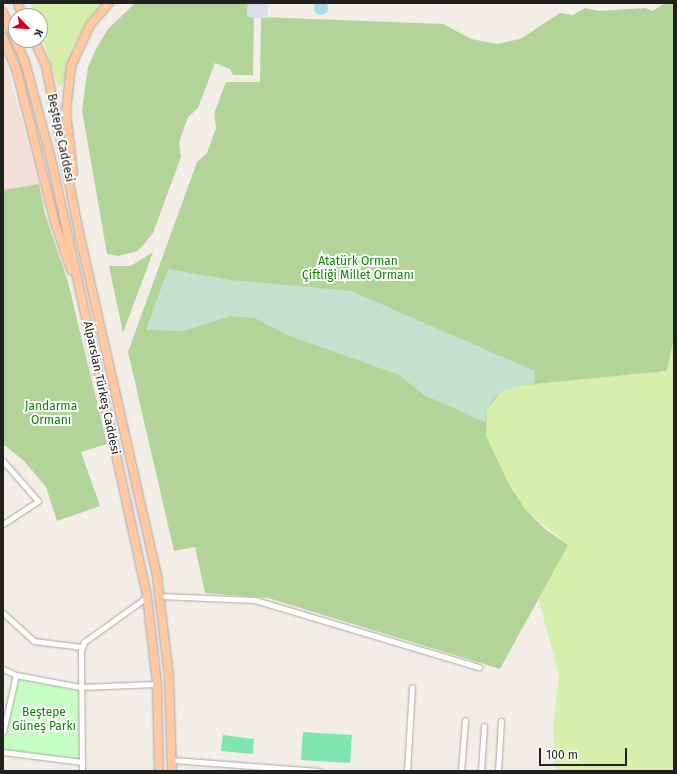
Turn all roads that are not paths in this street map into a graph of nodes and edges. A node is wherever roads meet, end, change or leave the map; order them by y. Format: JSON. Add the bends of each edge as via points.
{"nodes":[{"id":1,"x":109,"y":3,"type":"edge"},
{"id":2,"x":18,"y":4,"type":"dead end"},
{"id":3,"x":20,"y":8,"type":"edge"},
{"id":4,"x":3,"y":12,"type":"edge"},
{"id":5,"x":3,"y":37,"type":"edge"},
{"id":6,"x":38,"y":48,"type":"edge"},
{"id":7,"x":80,"y":237,"type":"junction"},
{"id":8,"x":81,"y":299,"type":"junction"},
{"id":9,"x":3,"y":461,"type":"edge"},
{"id":10,"x":3,"y":524,"type":"edge"},
{"id":11,"x":160,"y":596,"type":"junction"},
{"id":12,"x":147,"y":597,"type":"junction"},
{"id":13,"x":3,"y":613,"type":"edge"},
{"id":14,"x":82,"y":647,"type":"junction"},
{"id":15,"x":479,"y":667,"type":"dead end"},
{"id":16,"x":3,"y":669,"type":"edge"},
{"id":17,"x":16,"y":675,"type":"junction"},
{"id":18,"x":157,"y":684,"type":"junction"},
{"id":19,"x":80,"y":687,"type":"junction"},
{"id":20,"x":412,"y":687,"type":"dead end"},
{"id":21,"x":465,"y":720,"type":"dead end"},
{"id":22,"x":501,"y":721,"type":"dead end"},
{"id":23,"x":484,"y":726,"type":"dead end"},
{"id":24,"x":3,"y":732,"type":"edge"},
{"id":25,"x":3,"y":752,"type":"edge"},
{"id":26,"x":172,"y":760,"type":"junction"},
{"id":27,"x":82,"y":762,"type":"junction"},
{"id":28,"x":82,"y":771,"type":"edge"},
{"id":29,"x":159,"y":771,"type":"edge"},
{"id":30,"x":172,"y":771,"type":"edge"},
{"id":31,"x":320,"y":771,"type":"edge"},
{"id":32,"x":407,"y":771,"type":"edge"},
{"id":33,"x":461,"y":771,"type":"edge"},
{"id":34,"x":481,"y":771,"type":"edge"},
{"id":35,"x":498,"y":771,"type":"edge"}],
"edges":[{"from":1,"to":7,"type":"main road","via":[[81,40],[73,56],[67,87],[66,112]]},
{"from":2,"to":3,"type":"main road"},
{"from":4,"to":8,"type":"main road","name":"Alparslan Türkeş Caddesi","via":[[25,62],[51,159]]},
{"from":5,"to":8,"type":"main road","via":[[17,72],[54,223]]},
{"from":6,"to":7,"type":"main road","name":"Beştepe Caddesi","via":[[46,66]]},
{"from":7,"to":11,"type":"main road","name":"Alparslan Türkeş Caddesi"},
{"from":8,"to":12,"type":"main road","name":"Alparslan Türkeş Caddesi"},
{"from":9,"to":10,"type":"street","via":[[38,501]]},
{"from":11,"to":15,"type":"street","via":[[255,600]]},
{"from":11,"to":26,"type":"main road","name":"Alparslan Türkeş Caddesi","via":[[169,676]]},
{"from":12,"to":14,"type":"street"},
{"from":12,"to":18,"type":"main road","name":"Alparslan Türkeş Caddesi"},
{"from":13,"to":14,"type":"street","via":[[34,641]]},
{"from":14,"to":19,"type":"street"},
{"from":16,"to":17,"type":"street"},
{"from":17,"to":19,"type":"street"},
{"from":17,"to":24,"type":"street"},
{"from":18,"to":19,"type":"street"},
{"from":18,"to":29,"type":"main road","name":"Alparslan Türkeş Caddesi"},
{"from":19,"to":27,"type":"street"},
{"from":20,"to":32,"type":"street"},
{"from":21,"to":33,"type":"street"},
{"from":22,"to":35,"type":"street"},
{"from":23,"to":34,"type":"street"},
{"from":25,"to":27,"type":"street"},
{"from":26,"to":30,"type":"main road","name":"Alparslan Türkeş Caddesi"},
{"from":26,"to":31,"type":"street"},
{"from":27,"to":28,"type":"street"}]}
